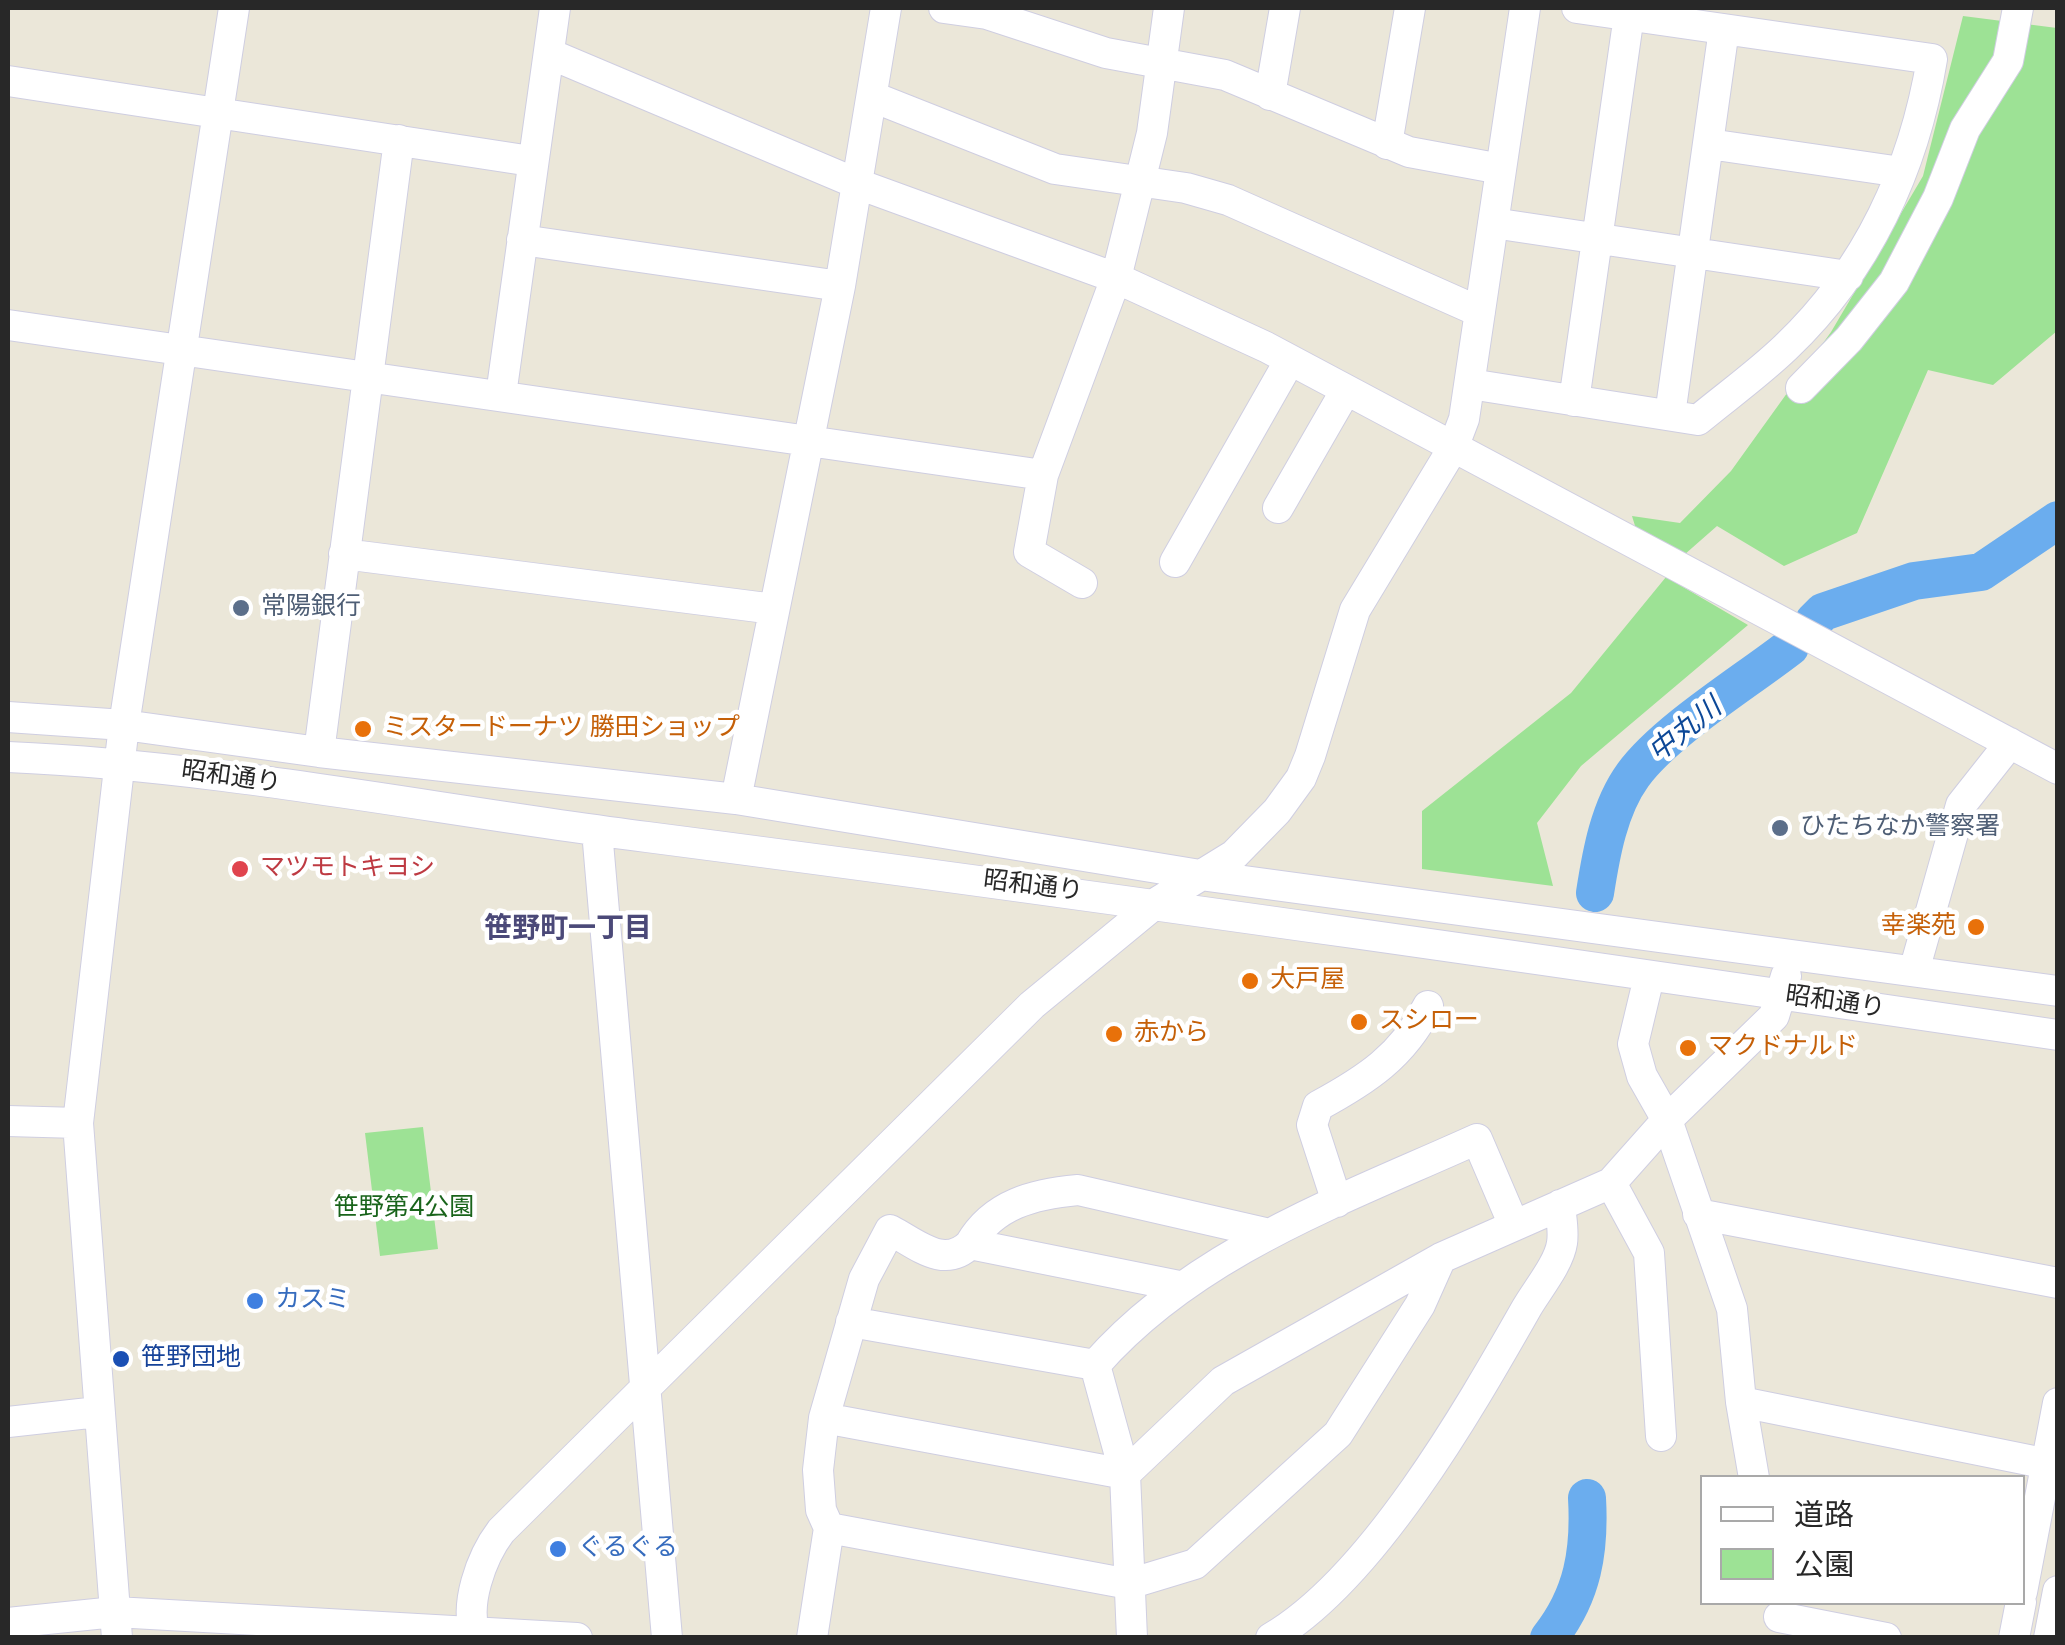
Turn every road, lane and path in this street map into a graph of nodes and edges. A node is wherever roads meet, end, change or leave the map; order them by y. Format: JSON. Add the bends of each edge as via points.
{"nodes":[{"id":1,"x":234,"y":8,"type":"edge"},
{"id":2,"x":555,"y":8,"type":"edge"},
{"id":3,"x":886,"y":8,"type":"edge"},
{"id":4,"x":944,"y":8,"type":"edge"},
{"id":5,"x":1169,"y":8,"type":"edge"},
{"id":6,"x":1285,"y":8,"type":"edge"},
{"id":7,"x":1410,"y":8,"type":"edge"},
{"id":8,"x":1524,"y":8,"type":"edge"},
{"id":9,"x":1576,"y":8,"type":"edge"},
{"id":10,"x":2018,"y":8,"type":"edge"},
{"id":11,"x":1629,"y":15,"type":"junction"},
{"id":12,"x":1724,"y":29,"type":"junction"},
{"id":13,"x":550,"y":54,"type":"junction"},
{"id":14,"x":1163,"y":64,"type":"junction"},
{"id":15,"x":8,"y":80,"type":"edge"},
{"id":16,"x":1270,"y":96,"type":"junction"},
{"id":17,"x":873,"y":97,"type":"junction"},
{"id":18,"x":217,"y":112,"type":"junction"},
{"id":19,"x":399,"y":140,"type":"junction"},
{"id":20,"x":1387,"y":144,"type":"junction"},
{"id":21,"x":1709,"y":144,"type":"junction"},
{"id":22,"x":531,"y":160,"type":"junction"},
{"id":23,"x":1501,"y":169,"type":"junction"},
{"id":24,"x":1901,"y":172,"type":"junction"},
{"id":25,"x":1140,"y":181,"type":"junction"},
{"id":26,"x":858,"y":184,"type":"junction"},
{"id":27,"x":1493,"y":223,"type":"junction"},
{"id":28,"x":1597,"y":239,"type":"junction"},
{"id":29,"x":522,"y":240,"type":"junction"},
{"id":30,"x":1693,"y":252,"type":"junction"},
{"id":31,"x":1848,"y":276,"type":"junction"},
{"id":32,"x":1116,"y":278,"type":"junction"},
{"id":33,"x":840,"y":286,"type":"junction"},
{"id":34,"x":1480,"y":312,"type":"junction"},
{"id":35,"x":8,"y":325,"type":"edge"},
{"id":36,"x":184,"y":350,"type":"junction"},
{"id":37,"x":1290,"y":360,"type":"junction"},
{"id":38,"x":364,"y":380,"type":"junction"},
{"id":39,"x":1470,"y":384,"type":"junction"},
{"id":40,"x":1802,"y":388,"type":"dead end"},
{"id":41,"x":1346,"y":390,"type":"junction"},
{"id":42,"x":502,"y":395,"type":"junction"},
{"id":43,"x":1574,"y":401,"type":"junction"},
{"id":44,"x":1670,"y":416,"type":"junction"},
{"id":45,"x":809,"y":442,"type":"junction"},
{"id":46,"x":1453,"y":448,"type":"junction"},
{"id":47,"x":1043,"y":475,"type":"junction"},
{"id":48,"x":1278,"y":508,"type":"dead end"},
{"id":49,"x":344,"y":554,"type":"junction"},
{"id":50,"x":1175,"y":562,"type":"dead end"},
{"id":51,"x":1082,"y":584,"type":"dead end"},
{"id":52,"x":774,"y":609,"type":"junction"},
{"id":53,"x":8,"y":717,"type":"edge"},
{"id":54,"x":124,"y":725,"type":"junction"},
{"id":55,"x":2010,"y":743,"type":"junction"},
{"id":56,"x":319,"y":752,"type":"junction"},
{"id":57,"x":8,"y":757,"type":"edge"},
{"id":58,"x":120,"y":762,"type":"junction"},
{"id":59,"x":2058,"y":768,"type":"edge"},
{"id":60,"x":736,"y":800,"type":"junction"},
{"id":61,"x":597,"y":831,"type":"junction"},
{"id":62,"x":1200,"y":875,"type":"junction"},
{"id":63,"x":1156,"y":903,"type":"junction"},
{"id":64,"x":1789,"y":956,"type":"junction"},
{"id":65,"x":1914,"y":971,"type":"junction"},
{"id":66,"x":1649,"y":977,"type":"junction"},
{"id":67,"x":2058,"y":990,"type":"edge"},
{"id":68,"x":1784,"y":995,"type":"junction"},
{"id":69,"x":1428,"y":1006,"type":"dead end"},
{"id":70,"x":2058,"y":1035,"type":"edge"},
{"id":71,"x":1666,"y":1120,"type":"junction"},
{"id":72,"x":8,"y":1121,"type":"edge"},
{"id":73,"x":78,"y":1123,"type":"junction"},
{"id":74,"x":1612,"y":1183,"type":"junction"},
{"id":75,"x":1338,"y":1202,"type":"junction"},
{"id":76,"x":1560,"y":1205,"type":"junction"},
{"id":77,"x":1698,"y":1214,"type":"junction"},
{"id":78,"x":1514,"y":1223,"type":"junction"},
{"id":79,"x":1270,"y":1234,"type":"junction"},
{"id":80,"x":970,"y":1244,"type":"junction"},
{"id":81,"x":1442,"y":1258,"type":"junction"},
{"id":82,"x":2058,"y":1283,"type":"edge"},
{"id":83,"x":1179,"y":1286,"type":"junction"},
{"id":84,"x":851,"y":1322,"type":"junction"},
{"id":85,"x":1094,"y":1365,"type":"junction"},
{"id":86,"x":647,"y":1388,"type":"junction"},
{"id":87,"x":1740,"y":1402,"type":"junction"},
{"id":88,"x":2058,"y":1403,"type":"edge"},
{"id":89,"x":98,"y":1412,"type":"junction"},
{"id":90,"x":824,"y":1418,"type":"junction"},
{"id":91,"x":8,"y":1422,"type":"edge"},
{"id":92,"x":1661,"y":1436,"type":"dead end"},
{"id":93,"x":2052,"y":1465,"type":"edge"},
{"id":94,"x":1125,"y":1474,"type":"junction"},
{"id":95,"x":1753,"y":1475,"type":"edge"},
{"id":96,"x":829,"y":1528,"type":"junction"},
{"id":97,"x":2025,"y":1579,"type":"edge"},
{"id":98,"x":1129,"y":1584,"type":"junction"},
{"id":99,"x":2058,"y":1591,"type":"edge"},
{"id":100,"x":2020,"y":1605,"type":"edge"},
{"id":101,"x":1775,"y":1619,"type":"edge"},
{"id":102,"x":8,"y":1623,"type":"edge"},
{"id":103,"x":116,"y":1625,"type":"edge"},
{"id":104,"x":286,"y":1630,"type":"edge"},
{"id":105,"x":475,"y":1634,"type":"edge"},
{"id":106,"x":578,"y":1638,"type":"edge"},
{"id":107,"x":667,"y":1638,"type":"edge"},
{"id":108,"x":812,"y":1638,"type":"edge"},
{"id":109,"x":1132,"y":1638,"type":"edge"},
{"id":110,"x":1271,"y":1638,"type":"edge"},
{"id":111,"x":1886,"y":1638,"type":"edge"},
{"id":112,"x":2014,"y":1638,"type":"edge"},
{"id":113,"x":2049,"y":1638,"type":"edge"}],
"edges":[{"from":1,"to":18,"type":"street"},
{"from":2,"to":13,"type":"street"},
{"from":3,"to":17,"type":"street"},
{"from":4,"to":14,"type":"street"},
{"from":5,"to":14,"type":"street"},
{"from":6,"to":16,"type":"street"},
{"from":7,"to":20,"type":"street"},
{"from":8,"to":23,"type":"street"},
{"from":9,"to":11,"type":"street"},
{"from":10,"to":40,"type":"street","via":[[2008,61],[1965,129],[1894,282]]},
{"from":11,"to":12,"type":"street"},
{"from":11,"to":28,"type":"street"},
{"from":12,"to":21,"type":"street"},
{"from":12,"to":24,"type":"street","via":[[1932,60],[1922,116]]},
{"from":13,"to":22,"type":"street"},
{"from":13,"to":26,"type":"street"},
{"from":14,"to":16,"type":"street","via":[[1225,76]]},
{"from":14,"to":25,"type":"street"},
{"from":15,"to":18,"type":"street"},
{"from":16,"to":20,"type":"street"},
{"from":17,"to":25,"type":"street","via":[[1054,169]]},
{"from":17,"to":26,"type":"street"},
{"from":18,"to":19,"type":"street"},
{"from":18,"to":36,"type":"street"},
{"from":19,"to":22,"type":"street"},
{"from":19,"to":38,"type":"street"},
{"from":20,"to":23,"type":"street"},
{"from":21,"to":24,"type":"street"},
{"from":21,"to":30,"type":"street"},
{"from":22,"to":29,"type":"street"},
{"from":23,"to":27,"type":"street"},
{"from":24,"to":31,"type":"street","via":[[1875,236]]},
{"from":25,"to":32,"type":"street"},
{"from":25,"to":34,"type":"street","via":[[1228,200]]},
{"from":26,"to":32,"type":"street"},
{"from":26,"to":33,"type":"street"},
{"from":27,"to":28,"type":"street"},
{"from":27,"to":34,"type":"street"},
{"from":28,"to":30,"type":"street"},
{"from":28,"to":43,"type":"street"},
{"from":29,"to":33,"type":"street"},
{"from":29,"to":42,"type":"street"},
{"from":30,"to":31,"type":"street"},
{"from":30,"to":44,"type":"street"},
{"from":31,"to":44,"type":"street","via":[[1787,346],[1698,420]]},
{"from":32,"to":37,"type":"street"},
{"from":32,"to":47,"type":"street"},
{"from":33,"to":45,"type":"street"},
{"from":34,"to":39,"type":"street"},
{"from":35,"to":36,"type":"street"},
{"from":36,"to":38,"type":"street"},
{"from":36,"to":54,"type":"street"},
{"from":37,"to":41,"type":"street"},
{"from":37,"to":50,"type":"street"},
{"from":38,"to":42,"type":"street"},
{"from":38,"to":49,"type":"street"},
{"from":39,"to":43,"type":"street"},
{"from":39,"to":46,"type":"street"},
{"from":41,"to":46,"type":"street"},
{"from":41,"to":48,"type":"street"},
{"from":42,"to":45,"type":"street"},
{"from":43,"to":44,"type":"street"},
{"from":45,"to":47,"type":"street"},
{"from":45,"to":52,"type":"street"},
{"from":46,"to":55,"type":"street"},
{"from":46,"to":62,"type":"street","via":[[1355,610],[1301,778],[1234,855]]},
{"from":47,"to":51,"type":"street","via":[[1029,552]]},
{"from":49,"to":52,"type":"street"},
{"from":49,"to":56,"type":"street"},
{"from":52,"to":60,"type":"street"},
{"from":53,"to":54,"type":"street","name":"昭和通り"},
{"from":54,"to":56,"type":"street","name":"昭和通り"},
{"from":54,"to":58,"type":"street"},
{"from":55,"to":59,"type":"street"},
{"from":55,"to":65,"type":"street","via":[[1960,805]]},
{"from":56,"to":60,"type":"street","name":"昭和通り"},
{"from":57,"to":58,"type":"street","name":"昭和通り"},
{"from":58,"to":61,"type":"street","name":"昭和通り"},
{"from":58,"to":73,"type":"street"},
{"from":60,"to":62,"type":"street","name":"昭和通り"},
{"from":61,"to":63,"type":"street","name":"昭和通り"},
{"from":61,"to":86,"type":"street"},
{"from":62,"to":63,"type":"street"},
{"from":62,"to":64,"type":"street","name":"昭和通り"},
{"from":63,"to":66,"type":"street","name":"昭和通り"},
{"from":63,"to":86,"type":"street","via":[[1018,1018]]},
{"from":64,"to":65,"type":"street","name":"昭和通り"},
{"from":64,"to":68,"type":"street"},
{"from":65,"to":67,"type":"street","name":"昭和通り"},
{"from":66,"to":68,"type":"street","name":"昭和通り"},
{"from":66,"to":71,"type":"street","via":[[1634,1044],[1642,1076]]},
{"from":68,"to":70,"type":"street","name":"昭和通り"},
{"from":68,"to":71,"type":"street","via":[[1774,1016]]},
{"from":69,"to":75,"type":"street","via":[[1390,1061],[1318,1106],[1312,1125]]},
{"from":71,"to":74,"type":"street"},
{"from":71,"to":77,"type":"street"},
{"from":72,"to":73,"type":"street"},
{"from":73,"to":89,"type":"street"},
{"from":74,"to":76,"type":"street"},
{"from":74,"to":92,"type":"street","via":[[1649,1253]]},
{"from":75,"to":78,"type":"street","via":[[1477,1139]]},
{"from":75,"to":79,"type":"street"},
{"from":76,"to":78,"type":"street"},
{"from":76,"to":110,"type":"street","via":[[1562,1245],[1432,1461],[1329,1591],[1300,1621]]},
{"from":77,"to":82,"type":"street"},
{"from":77,"to":87,"type":"street","via":[[1732,1309]]},
{"from":78,"to":81,"type":"street"},
{"from":79,"to":80,"type":"street","via":[[1078,1190],[1007,1206],[980,1226]]},
{"from":79,"to":83,"type":"street"},
{"from":80,"to":83,"type":"street"},
{"from":80,"to":84,"type":"street","via":[[944,1258],[890,1230]]},
{"from":81,"to":94,"type":"street","via":[[1223,1382]]},
{"from":81,"to":98,"type":"street","via":[[1338,1434],[1195,1564]]},
{"from":83,"to":85,"type":"street","via":[[1131,1323]]},
{"from":84,"to":85,"type":"street"},
{"from":84,"to":90,"type":"street"},
{"from":85,"to":94,"type":"street"},
{"from":86,"to":105,"type":"street","via":[[487,1550],[475,1594]]},
{"from":86,"to":107,"type":"street"},
{"from":87,"to":93,"type":"street"},
{"from":87,"to":95,"type":"street"},
{"from":88,"to":93,"type":"street"},
{"from":89,"to":91,"type":"street"},
{"from":89,"to":103,"type":"street"},
{"from":90,"to":94,"type":"street"},
{"from":90,"to":96,"type":"street","via":[[818,1470]]},
{"from":93,"to":97,"type":"street"},
{"from":94,"to":98,"type":"street"},
{"from":96,"to":98,"type":"street"},
{"from":96,"to":108,"type":"street"},
{"from":98,"to":109,"type":"street"},
{"from":99,"to":113,"type":"street"},
{"from":100,"to":112,"type":"street"},
{"from":101,"to":111,"type":"street"},
{"from":102,"to":103,"type":"street"},
{"from":103,"to":104,"type":"street"},
{"from":104,"to":105,"type":"street"},
{"from":105,"to":106,"type":"street"}]}
